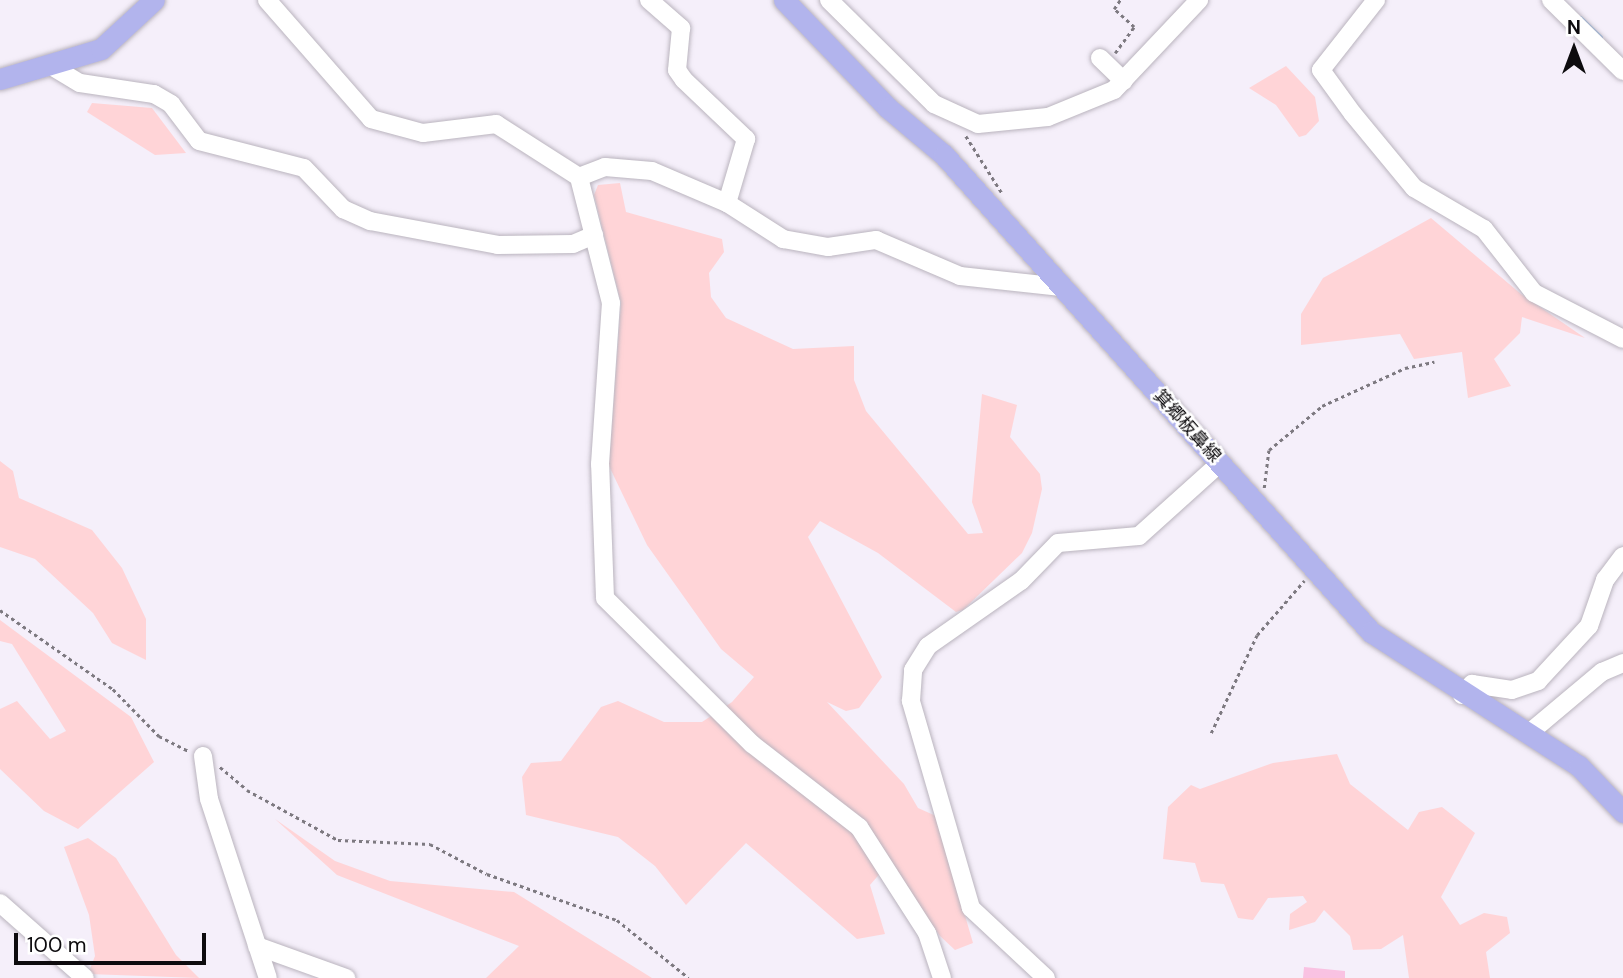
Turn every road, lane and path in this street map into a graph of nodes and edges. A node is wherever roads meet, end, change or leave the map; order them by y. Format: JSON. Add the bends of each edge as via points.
{"nodes":[{"id":1,"x":154,"y":0,"type":"edge"},
{"id":2,"x":267,"y":0,"type":"edge"},
{"id":3,"x":649,"y":0,"type":"edge"},
{"id":4,"x":784,"y":0,"type":"edge"},
{"id":5,"x":829,"y":0,"type":"edge"},
{"id":6,"x":1120,"y":0,"type":"edge"},
{"id":7,"x":1199,"y":0,"type":"edge"},
{"id":8,"x":1377,"y":0,"type":"edge"},
{"id":9,"x":1551,"y":0,"type":"edge"},
{"id":10,"x":1103,"y":61,"type":"joint"},
{"id":11,"x":53,"y":66,"type":"junction"},
{"id":12,"x":1623,"y":71,"type":"edge"},
{"id":13,"x":0,"y":79,"type":"edge"},
{"id":14,"x":1124,"y":81,"type":"junction"},
{"id":15,"x":960,"y":120,"type":"junction"},
{"id":16,"x":579,"y":177,"type":"junction"},
{"id":17,"x":1004,"y":196,"type":"dead end"},
{"id":18,"x":727,"y":203,"type":"junction"},
{"id":19,"x":594,"y":235,"type":"junction"},
{"id":20,"x":1061,"y":287,"type":"junction"},
{"id":21,"x":1623,"y":339,"type":"edge"},
{"id":22,"x":1434,"y":362,"type":"dead end"},
{"id":23,"x":1220,"y":463,"type":"junction"},
{"id":24,"x":1253,"y":501,"type":"junction"},
{"id":25,"x":1623,"y":556,"type":"edge"},
{"id":26,"x":1314,"y":570,"type":"junction"},
{"id":27,"x":0,"y":610,"type":"edge"},
{"id":28,"x":1623,"y":663,"type":"edge"},
{"id":29,"x":1462,"y":695,"type":"junction"},
{"id":30,"x":1211,"y":733,"type":"dead end"},
{"id":31,"x":1528,"y":734,"type":"junction"},
{"id":32,"x":203,"y":756,"type":"junction"},
{"id":33,"x":1623,"y":812,"type":"edge"},
{"id":34,"x":4,"y":912,"type":"edge"},
{"id":35,"x":257,"y":946,"type":"junction"},
{"id":36,"x":85,"y":978,"type":"edge"},
{"id":37,"x":268,"y":978,"type":"edge"},
{"id":38,"x":346,"y":978,"type":"edge"},
{"id":39,"x":689,"y":978,"type":"edge"},
{"id":40,"x":942,"y":978,"type":"edge"},
{"id":41,"x":1046,"y":978,"type":"edge"}],
"edges":[{"from":1,"to":11,"type":"main road","via":[[115,40]]},
{"from":2,"to":16,"type":"street","via":[[370,119],[423,133],[496,124]]},
{"from":3,"to":18,"type":"street","via":[[681,28],[677,70],[746,139]]},
{"from":4,"to":20,"type":"main road","name":"箕郷板鼻線","via":[[887,108],[944,155]]},
{"from":5,"to":15,"type":"street","via":[[922,93]]},
{"from":6,"to":10,"type":"path","via":[[1114,9],[1134,27]]},
{"from":7,"to":14,"type":"street"},
{"from":8,"to":21,"type":"street","via":[[1321,70],[1414,188],[1484,229],[1534,293]]},
{"from":9,"to":12,"type":"street"},
{"from":10,"to":14,"type":"street"},
{"from":11,"to":13,"type":"main road"},
{"from":11,"to":19,"type":"street","via":[[95,87],[154,94],[199,141],[304,168],[343,209],[370,221],[498,245],[573,244]]},
{"from":14,"to":15,"type":"street","via":[[1048,117]]},
{"from":15,"to":17,"type":"path"},
{"from":16,"to":18,"type":"street","via":[[628,166]]},
{"from":16,"to":19,"type":"street"},
{"from":18,"to":20,"type":"street","via":[[783,239],[828,247],[876,240],[960,276]]},
{"from":19,"to":40,"type":"street","via":[[611,303],[600,464],[605,598],[752,744],[859,827],[927,933]]},
{"from":20,"to":23,"type":"main road","name":"箕郷板鼻線"},
{"from":22,"to":24,"type":"path","via":[[1405,368],[1322,406],[1269,450],[1270,481]]},
{"from":23,"to":24,"type":"main road","name":"箕郷板鼻線"},
{"from":23,"to":41,"type":"street","via":[[1139,536],[1080,538],[1051,548],[1021,581],[928,646],[913,670],[911,701],[971,908]]},
{"from":24,"to":26,"type":"main road","name":"箕郷板鼻線"},
{"from":25,"to":29,"type":"street","via":[[1605,580],[1589,626],[1538,681],[1512,690],[1472,684]]},
{"from":26,"to":29,"type":"main road","name":"箕郷板鼻線","via":[[1371,632]]},
{"from":26,"to":30,"type":"path","via":[[1256,635]]},
{"from":27,"to":32,"type":"path","via":[[113,690],[159,736]]},
{"from":28,"to":31,"type":"street","via":[[1602,672]]},
{"from":29,"to":31,"type":"main road","name":"箕郷板鼻線"},
{"from":31,"to":33,"type":"main road","name":"箕郷板鼻線","via":[[1579,766]]},
{"from":32,"to":35,"type":"street","via":[[209,799]]},
{"from":32,"to":39,"type":"path","via":[[247,790],[338,840],[430,844],[487,874],[617,920]]},
{"from":34,"to":36,"type":"street"},
{"from":35,"to":37,"type":"street"},
{"from":35,"to":38,"type":"street"}]}
